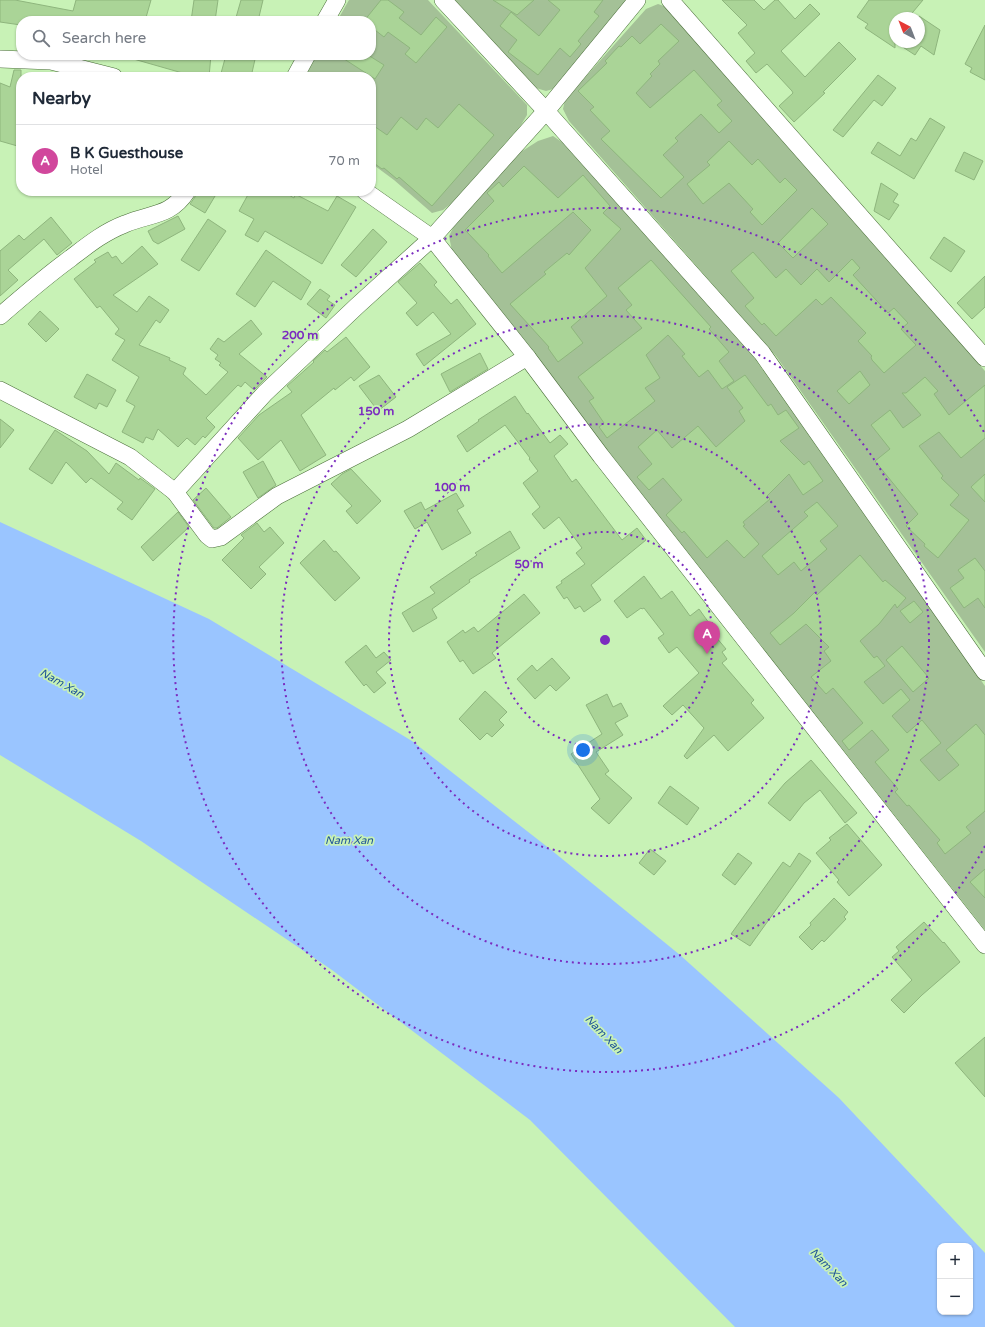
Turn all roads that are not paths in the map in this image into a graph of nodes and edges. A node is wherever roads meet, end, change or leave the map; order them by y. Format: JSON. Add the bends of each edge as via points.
{"nodes":[{"id":1,"x":337,"y":0,"type":"edge"},
{"id":2,"x":443,"y":0,"type":"edge"},
{"id":3,"x":637,"y":0,"type":"edge"},
{"id":4,"x":670,"y":0,"type":"edge"},
{"id":5,"x":328,"y":16,"type":"edge"},
{"id":6,"x":0,"y":59,"type":"edge"},
{"id":7,"x":16,"y":60,"type":"edge"},
{"id":8,"x":26,"y":60,"type":"edge"},
{"id":9,"x":304,"y":60,"type":"edge"},
{"id":10,"x":94,"y":72,"type":"edge"},
{"id":11,"x":297,"y":72,"type":"edge"},
{"id":12,"x":546,"y":111,"type":"junction"},
{"id":13,"x":184,"y":196,"type":"edge"},
{"id":14,"x":372,"y":196,"type":"edge"},
{"id":15,"x":432,"y":238,"type":"junction"},
{"id":16,"x":0,"y":316,"type":"edge"},
{"id":17,"x":527,"y":357,"type":"junction"},
{"id":18,"x":985,"y":358,"type":"edge"},
{"id":19,"x":0,"y":390,"type":"edge"},
{"id":20,"x":175,"y":492,"type":"junction"},
{"id":21,"x":985,"y":672,"type":"edge"},
{"id":22,"x":985,"y":945,"type":"edge"}],
"edges":[{"from":1,"to":5,"type":"street"},
{"from":2,"to":12,"type":"street"},
{"from":3,"to":12,"type":"street"},
{"from":4,"to":18,"type":"street"},
{"from":6,"to":7,"type":"street"},
{"from":8,"to":10,"type":"street","via":[[51,61]]},
{"from":9,"to":11,"type":"street"},
{"from":12,"to":15,"type":"street"},
{"from":12,"to":21,"type":"street","via":[[762,353]]},
{"from":13,"to":16,"type":"street","via":[[167,211],[125,224],[99,236],[45,277]]},
{"from":14,"to":15,"type":"street"},
{"from":15,"to":17,"type":"street"},
{"from":15,"to":20,"type":"street","via":[[265,393]]},
{"from":17,"to":20,"type":"street","via":[[408,429],[277,496],[221,538],[212,539],[207,535]]},
{"from":17,"to":22,"type":"street","via":[[601,456]]},
{"from":19,"to":20,"type":"street","via":[[130,457]]}]}
